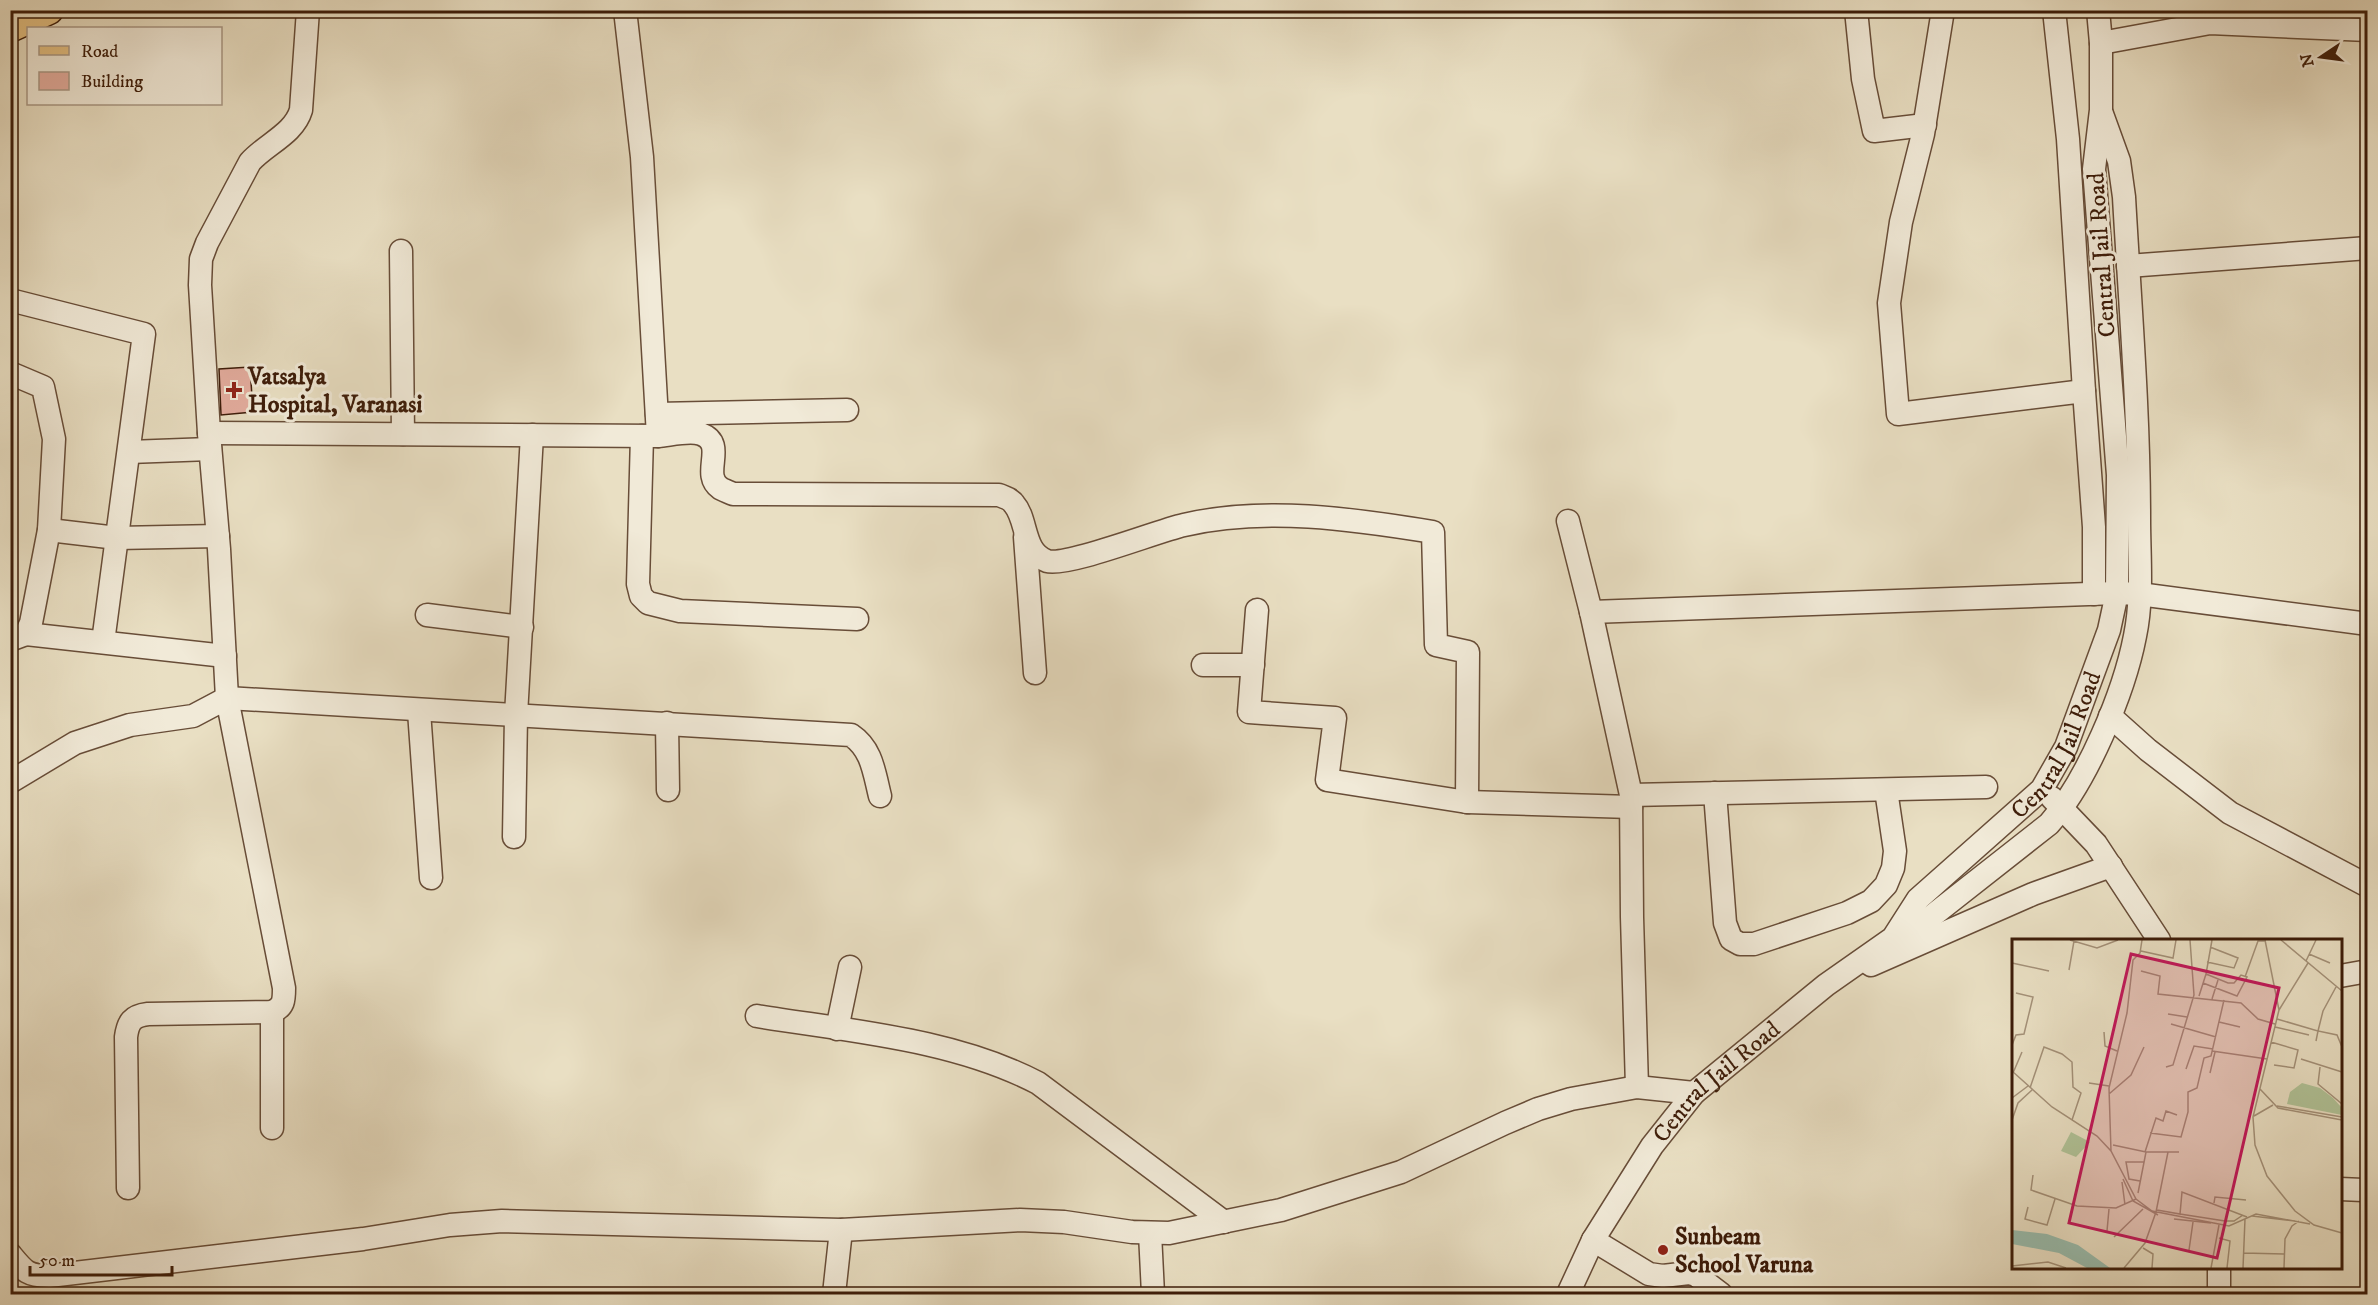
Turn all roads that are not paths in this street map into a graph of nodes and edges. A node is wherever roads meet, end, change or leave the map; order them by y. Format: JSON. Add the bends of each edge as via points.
{"nodes":[{"id":1,"x":49,"y":10,"type":"edge"},
{"id":2,"x":308,"y":10,"type":"edge"},
{"id":3,"x":625,"y":10,"type":"edge"},
{"id":4,"x":1856,"y":10,"type":"edge"},
{"id":5,"x":1943,"y":10,"type":"edge"},
{"id":6,"x":2054,"y":10,"type":"edge"},
{"id":7,"x":2098,"y":10,"type":"edge"},
{"id":8,"x":2210,"y":17,"type":"edge"},
{"id":9,"x":10,"y":28,"type":"edge"},
{"id":10,"x":2367,"y":30,"type":"edge"},
{"id":11,"x":2101,"y":44,"type":"junction"},
{"id":12,"x":2101,"y":110,"type":"junction"},
{"id":13,"x":1925,"y":125,"type":"junction"},
{"id":14,"x":2367,"y":248,"type":"edge"},
{"id":15,"x":400,"y":251,"type":"dead end"},
{"id":16,"x":2128,"y":266,"type":"junction"},
{"id":17,"x":10,"y":300,"type":"edge"},
{"id":18,"x":10,"y":373,"type":"edge"},
{"id":19,"x":2084,"y":391,"type":"junction"},
{"id":20,"x":847,"y":410,"type":"dead end"},
{"id":21,"x":657,"y":414,"type":"junction"},
{"id":22,"x":402,"y":434,"type":"junction"},
{"id":23,"x":532,"y":435,"type":"junction"},
{"id":24,"x":650,"y":436,"type":"junction"},
{"id":25,"x":210,"y":441,"type":"junction"},
{"id":26,"x":129,"y":452,"type":"junction"},
{"id":27,"x":1568,"y":521,"type":"dead end"},
{"id":28,"x":49,"y":530,"type":"junction"},
{"id":29,"x":218,"y":536,"type":"junction"},
{"id":30,"x":1025,"y":537,"type":"junction"},
{"id":31,"x":117,"y":538,"type":"junction"},
{"id":32,"x":2105,"y":593,"type":"junction"},
{"id":33,"x":2139,"y":594,"type":"junction"},
{"id":34,"x":1257,"y":610,"type":"dead end"},
{"id":35,"x":1591,"y":612,"type":"junction"},
{"id":36,"x":427,"y":615,"type":"dead end"},
{"id":37,"x":856,"y":619,"type":"dead end"},
{"id":38,"x":2367,"y":624,"type":"edge"},
{"id":39,"x":522,"y":627,"type":"junction"},
{"id":40,"x":18,"y":637,"type":"edge"},
{"id":41,"x":103,"y":642,"type":"junction"},
{"id":42,"x":225,"y":656,"type":"junction"},
{"id":43,"x":1203,"y":665,"type":"dead end"},
{"id":44,"x":1253,"y":665,"type":"junction"},
{"id":45,"x":1035,"y":673,"type":"dead end"},
{"id":46,"x":227,"y":698,"type":"junction"},
{"id":47,"x":419,"y":711,"type":"junction"},
{"id":48,"x":516,"y":715,"type":"junction"},
{"id":49,"x":2110,"y":716,"type":"junction"},
{"id":50,"x":667,"y":723,"type":"junction"},
{"id":51,"x":10,"y":783,"type":"edge"},
{"id":52,"x":1986,"y":787,"type":"dead end"},
{"id":53,"x":1886,"y":789,"type":"junction"},
{"id":54,"x":2042,"y":789,"type":"junction"},
{"id":55,"x":668,"y":790,"type":"dead end"},
{"id":56,"x":1715,"y":793,"type":"junction"},
{"id":57,"x":880,"y":796,"type":"dead end"},
{"id":58,"x":1631,"y":801,"type":"junction"},
{"id":59,"x":1467,"y":802,"type":"junction"},
{"id":60,"x":2063,"y":808,"type":"junction"},
{"id":61,"x":514,"y":837,"type":"dead end"},
{"id":62,"x":2111,"y":866,"type":"junction"},
{"id":63,"x":431,"y":878,"type":"dead end"},
{"id":64,"x":2367,"y":886,"type":"edge"},
{"id":65,"x":1893,"y":938,"type":"junction"},
{"id":66,"x":2158,"y":939,"type":"edge"},
{"id":67,"x":850,"y":968,"type":"dead end"},
{"id":68,"x":2367,"y":971,"type":"edge"},
{"id":69,"x":2342,"y":976,"type":"edge"},
{"id":70,"x":1826,"y":985,"type":"junction"},
{"id":71,"x":272,"y":1012,"type":"junction"},
{"id":72,"x":757,"y":1016,"type":"dead end"},
{"id":73,"x":837,"y":1029,"type":"junction"},
{"id":74,"x":1637,"y":1087,"type":"junction"},
{"id":75,"x":1694,"y":1093,"type":"junction"},
{"id":76,"x":272,"y":1128,"type":"dead end"},
{"id":77,"x":128,"y":1188,"type":"dead end"},
{"id":78,"x":2342,"y":1189,"type":"edge"},
{"id":79,"x":2363,"y":1190,"type":"dead end"},
{"id":80,"x":1224,"y":1222,"type":"junction"},
{"id":81,"x":841,"y":1230,"type":"junction"},
{"id":82,"x":1149,"y":1233,"type":"junction"},
{"id":83,"x":1589,"y":1249,"type":"junction"},
{"id":84,"x":10,"y":1254,"type":"edge"},
{"id":85,"x":2219,"y":1269,"type":"edge"},
{"id":86,"x":834,"y":1294,"type":"edge"},
{"id":87,"x":1153,"y":1294,"type":"edge"},
{"id":88,"x":1568,"y":1294,"type":"edge"},
{"id":89,"x":1721,"y":1294,"type":"edge"},
{"id":90,"x":2219,"y":1294,"type":"edge"}],
"edges":[{"from":1,"to":9,"type":"main road"},
{"from":2,"to":25,"type":"street","via":[[298,120],[250,162],[201,259]]},
{"from":3,"to":21,"type":"street","via":[[642,157]]},
{"from":4,"to":13,"type":"street","via":[[1863,79],[1874,131]]},
{"from":5,"to":13,"type":"street"},
{"from":6,"to":19,"type":"street","via":[[2068,139]]},
{"from":7,"to":11,"type":"street","name":"Central Jail Road"},
{"from":8,"to":10,"type":"street"},
{"from":8,"to":11,"type":"street"},
{"from":11,"to":12,"type":"street","name":"Central Jail Road"},
{"from":12,"to":16,"type":"street","via":[[2119,161]]},
{"from":12,"to":32,"type":"street","name":"Central Jail Road","via":[[2094,169],[2118,475]]},
{"from":13,"to":19,"type":"street","via":[[1902,222],[1889,303],[1898,414]]},
{"from":14,"to":16,"type":"street"},
{"from":15,"to":22,"type":"street"},
{"from":16,"to":33,"type":"street","via":[[2139,485]]},
{"from":17,"to":26,"type":"street","via":[[144,334]]},
{"from":18,"to":28,"type":"street","via":[[43,387],[54,439]]},
{"from":19,"to":32,"type":"street","via":[[2094,527]]},
{"from":20,"to":21,"type":"street"},
{"from":21,"to":24,"type":"street"},
{"from":22,"to":23,"type":"street"},
{"from":22,"to":25,"type":"street"},
{"from":23,"to":24,"type":"street"},
{"from":23,"to":39,"type":"street"},
{"from":24,"to":30,"type":"street","via":[[700,434],[709,440],[714,448],[712,475],[718,487],[733,494],[999,495],[1013,501],[1021,515]]},
{"from":24,"to":37,"type":"street","via":[[638,584],[648,603],[680,611]]},
{"from":25,"to":26,"type":"street"},
{"from":25,"to":29,"type":"street"},
{"from":26,"to":31,"type":"street"},
{"from":27,"to":35,"type":"street"},
{"from":28,"to":31,"type":"street"},
{"from":28,"to":40,"type":"street","via":[[31,623]]},
{"from":29,"to":31,"type":"street"},
{"from":29,"to":42,"type":"street"},
{"from":30,"to":45,"type":"street"},
{"from":30,"to":59,"type":"street","via":[[1039,555],[1047,561],[1057,561],[1216,518],[1353,519],[1433,532],[1436,645],[1468,652]]},
{"from":31,"to":41,"type":"street"},
{"from":32,"to":33,"type":"street"},
{"from":32,"to":35,"type":"street"},
{"from":32,"to":54,"type":"street","name":"Central Jail Road","via":[[2109,630],[2066,747]]},
{"from":33,"to":38,"type":"street"},
{"from":33,"to":49,"type":"street","via":[[2136,635]]},
{"from":34,"to":44,"type":"street"},
{"from":35,"to":58,"type":"street"},
{"from":36,"to":39,"type":"street"},
{"from":39,"to":48,"type":"street"},
{"from":40,"to":41,"type":"street"},
{"from":41,"to":42,"type":"street"},
{"from":42,"to":46,"type":"street"},
{"from":43,"to":44,"type":"street"},
{"from":44,"to":59,"type":"street","via":[[1249,712],[1335,718],[1327,780]]},
{"from":46,"to":47,"type":"street"},
{"from":46,"to":51,"type":"street","via":[[194,716],[130,725],[75,743]]},
{"from":46,"to":71,"type":"street","via":[[284,988],[284,1001]]},
{"from":47,"to":48,"type":"street"},
{"from":47,"to":63,"type":"street"},
{"from":48,"to":50,"type":"street"},
{"from":48,"to":61,"type":"street"},
{"from":49,"to":60,"type":"street"},
{"from":49,"to":64,"type":"street","via":[[2230,813]]},
{"from":50,"to":55,"type":"street"},
{"from":50,"to":57,"type":"street","via":[[851,735],[869,754]]},
{"from":52,"to":53,"type":"street"},
{"from":53,"to":56,"type":"street"},
{"from":53,"to":56,"type":"street","via":[[1895,850],[1886,885],[1871,901],[1847,913],[1754,944],[1731,939],[1725,923]]},
{"from":54,"to":60,"type":"street"},
{"from":54,"to":65,"type":"street","name":"Central Jail Road","via":[[1918,899]]},
{"from":56,"to":58,"type":"street"},
{"from":58,"to":59,"type":"street"},
{"from":58,"to":74,"type":"street"},
{"from":60,"to":62,"type":"street"},
{"from":60,"to":65,"type":"street","via":[[2049,824],[1945,907]]},
{"from":62,"to":66,"type":"street"},
{"from":62,"to":70,"type":"street","via":[[2033,894]]},
{"from":65,"to":70,"type":"street","name":"Central Jail Road"},
{"from":67,"to":73,"type":"street"},
{"from":68,"to":69,"type":"street"},
{"from":70,"to":75,"type":"street","name":"Central Jail Road"},
{"from":71,"to":76,"type":"street"},
{"from":71,"to":77,"type":"street","via":[[148,1014],[132,1019],[126,1037]]},
{"from":72,"to":73,"type":"street"},
{"from":73,"to":80,"type":"street","via":[[958,1052],[1016,1072],[1038,1083]]},
{"from":74,"to":75,"type":"street"},
{"from":74,"to":80,"type":"street","via":[[1538,1109],[1401,1172],[1281,1210]]},
{"from":75,"to":83,"type":"street","name":"Central Jail Road","via":[[1652,1146]]},
{"from":78,"to":79,"type":"street"},
{"from":80,"to":82,"type":"street"},
{"from":81,"to":82,"type":"street","via":[[1020,1220]]},
{"from":81,"to":84,"type":"street","via":[[502,1221],[49,1276],[24,1271]]},
{"from":81,"to":86,"type":"street"},
{"from":82,"to":87,"type":"street"},
{"from":83,"to":88,"type":"street","name":"Central Jail Road"},
{"from":83,"to":89,"type":"street","via":[[1649,1274],[1696,1275]]},
{"from":85,"to":90,"type":"street"}]}
